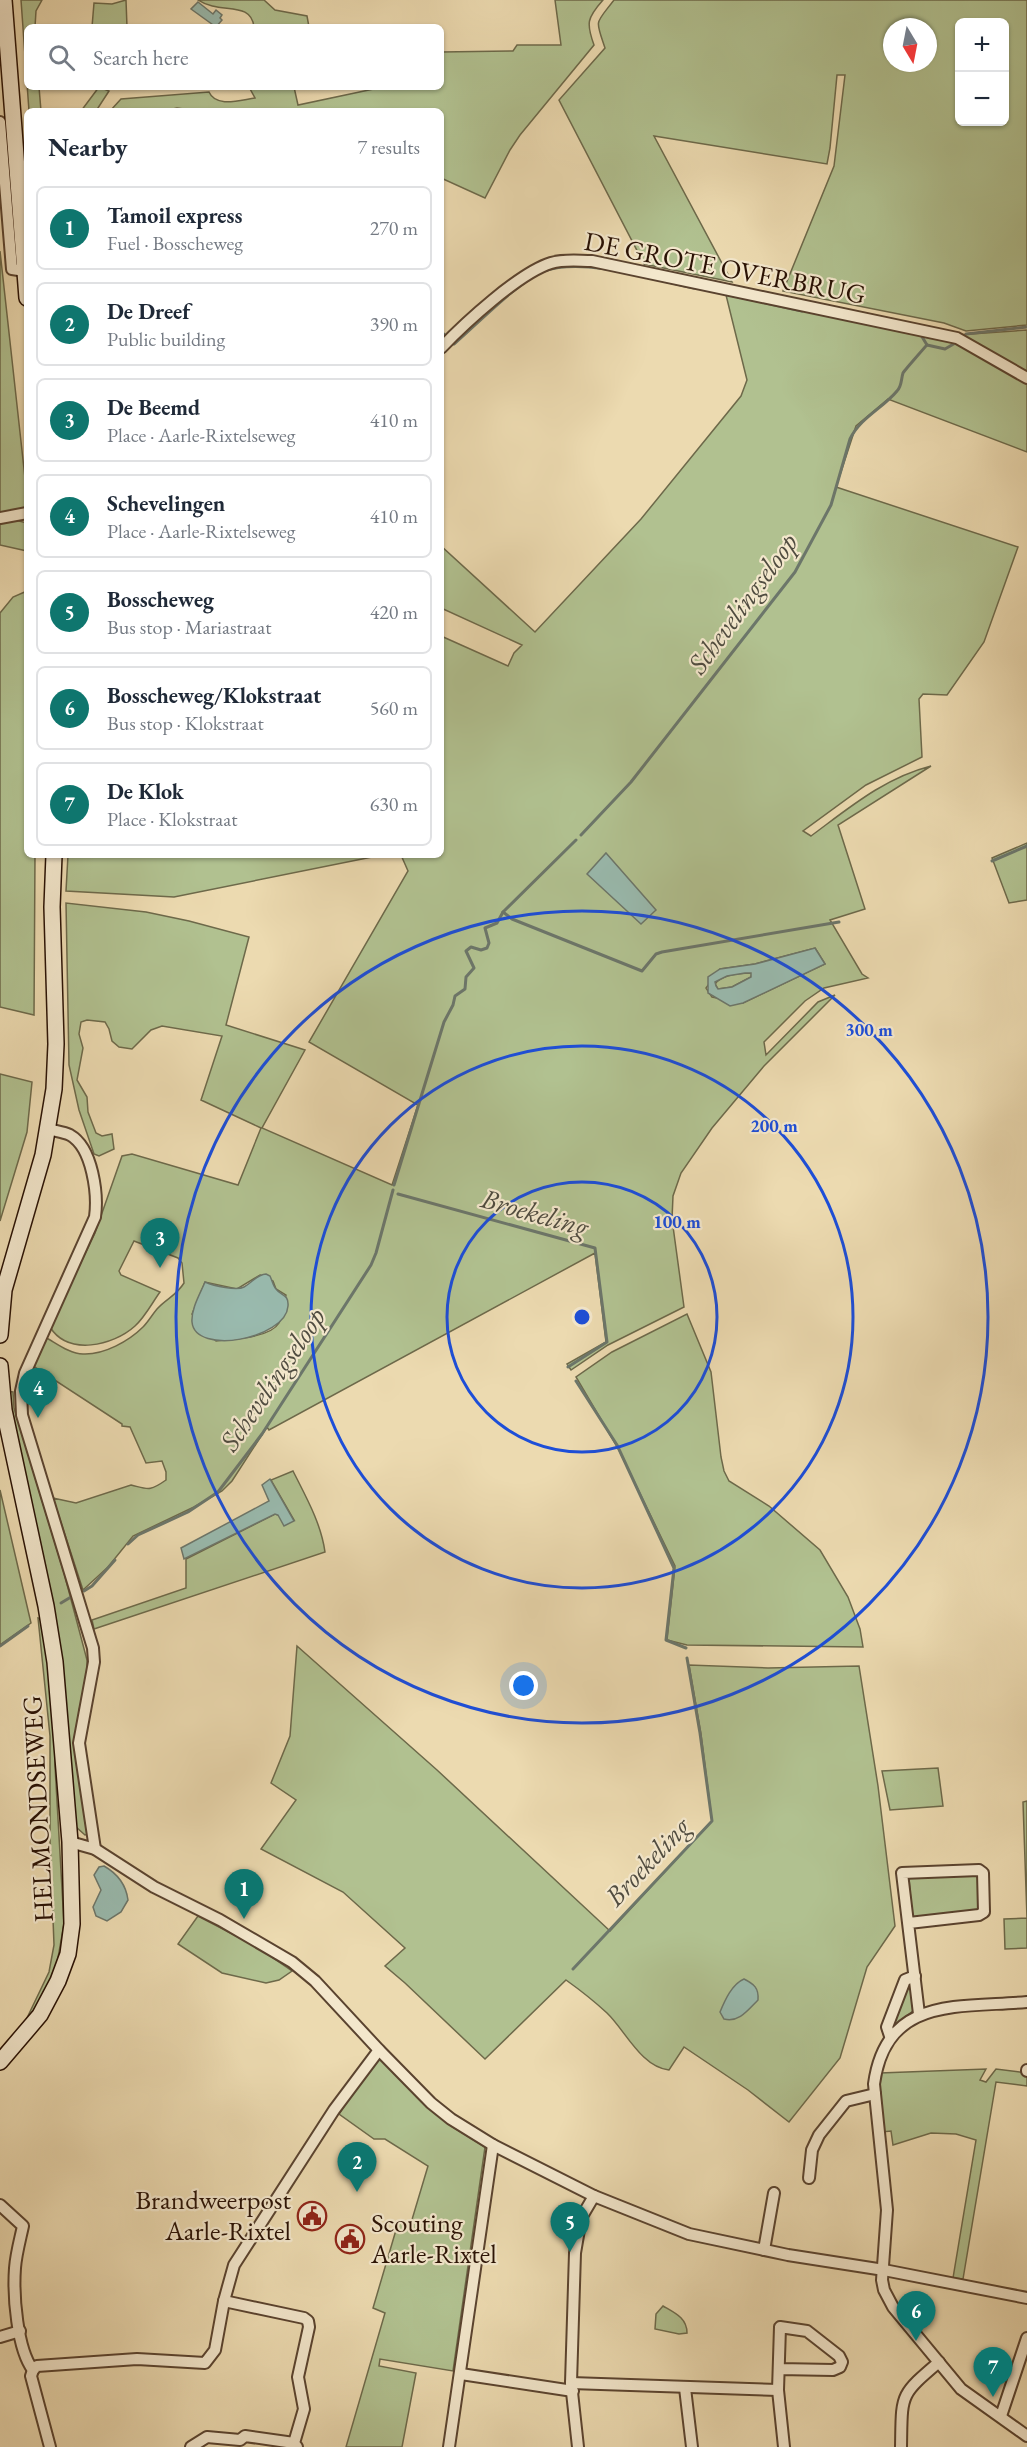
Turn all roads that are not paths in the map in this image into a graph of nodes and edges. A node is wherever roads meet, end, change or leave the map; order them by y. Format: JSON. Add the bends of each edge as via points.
{"nodes":[{"id":1,"x":4,"y":0,"type":"edge"},
{"id":2,"x":0,"y":122,"type":"edge"},
{"id":3,"x":24,"y":258,"type":"edge"},
{"id":4,"x":24,"y":271,"type":"edge"},
{"id":5,"x":444,"y":345,"type":"edge"},
{"id":6,"x":1027,"y":378,"type":"edge"},
{"id":7,"x":24,"y":514,"type":"edge"},
{"id":8,"x":0,"y":518,"type":"edge"},
{"id":9,"x":54,"y":858,"type":"edge"},
{"id":10,"x":48,"y":1129,"type":"junction"},
{"id":11,"x":0,"y":1335,"type":"edge"},
{"id":12,"x":0,"y":1366,"type":"edge"},
{"id":13,"x":70,"y":1842,"type":"junction"},
{"id":14,"x":95,"y":1849,"type":"junction"},
{"id":15,"x":909,"y":1923,"type":"junction"},
{"id":16,"x":915,"y":1976,"type":"junction"},
{"id":17,"x":1027,"y":2002,"type":"edge"},
{"id":18,"x":920,"y":2014,"type":"junction"},
{"id":19,"x":890,"y":2036,"type":"junction"},
{"id":20,"x":379,"y":2050,"type":"junction"},
{"id":21,"x":0,"y":2062,"type":"edge"},
{"id":22,"x":875,"y":2094,"type":"junction"},
{"id":23,"x":493,"y":2145,"type":"junction"},
{"id":24,"x":809,"y":2178,"type":"dead end"},
{"id":25,"x":774,"y":2193,"type":"dead end"},
{"id":26,"x":594,"y":2196,"type":"junction"},
{"id":27,"x":0,"y":2205,"type":"edge"},
{"id":28,"x":764,"y":2250,"type":"junction"},
{"id":29,"x":884,"y":2270,"type":"junction"},
{"id":30,"x":1027,"y":2298,"type":"edge"},
{"id":31,"x":224,"y":2301,"type":"junction"},
{"id":32,"x":20,"y":2331,"type":"junction"},
{"id":33,"x":0,"y":2337,"type":"edge"},
{"id":34,"x":1027,"y":2338,"type":"edge"},
{"id":35,"x":939,"y":2362,"type":"junction"},
{"id":36,"x":779,"y":2369,"type":"junction"},
{"id":37,"x":33,"y":2370,"type":"junction"},
{"id":38,"x":461,"y":2374,"type":"junction"},
{"id":39,"x":572,"y":2387,"type":"junction"},
{"id":40,"x":685,"y":2388,"type":"junction"},
{"id":41,"x":777,"y":2390,"type":"junction"},
{"id":42,"x":1001,"y":2416,"type":"junction"},
{"id":43,"x":1027,"y":2436,"type":"edge"},
{"id":44,"x":240,"y":2444,"type":"edge"},
{"id":45,"x":295,"y":2445,"type":"edge"},
{"id":46,"x":50,"y":2447,"type":"edge"},
{"id":47,"x":191,"y":2447,"type":"edge"},
{"id":48,"x":449,"y":2447,"type":"edge"},
{"id":49,"x":578,"y":2447,"type":"edge"},
{"id":50,"x":692,"y":2447,"type":"edge"},
{"id":51,"x":784,"y":2447,"type":"edge"},
{"id":52,"x":901,"y":2447,"type":"edge"}],
"edges":[{"from":1,"to":3,"type":"street"},
{"from":2,"to":4,"type":"street","via":[[12,269]]},
{"from":5,"to":6,"type":"street","name":"DE GROTE OVERBRUG","via":[[520,279],[541,267],[564,261],[592,261],[957,338]]},
{"from":7,"to":8,"type":"street"},
{"from":9,"to":10,"type":"street","via":[[56,1044]]},
{"from":10,"to":11,"type":"street","via":[[4,1290]]},
{"from":10,"to":14,"type":"street","name":"HELMONDSEWEG","via":[[71,1136],[81,1146],[97,1202],[95,1217],[25,1373],[22,1415],[93,1648],[94,1662],[79,1743]]},
{"from":12,"to":13,"type":"street","name":"HELMONDSEWEG","via":[[4,1410],[46,1606],[59,1694]]},
{"from":13,"to":14,"type":"street"},
{"from":13,"to":21,"type":"street","name":"HELMONDSEWEG","via":[[72,1924],[68,1954],[40,2015]]},
{"from":14,"to":20,"type":"street","via":[[154,1887],[292,1962]]},
{"from":15,"to":15,"type":"street","via":[[902,1873],[983,1873],[984,1912]]},
{"from":15,"to":16,"type":"street"},
{"from":16,"to":18,"type":"street"},
{"from":16,"to":19,"type":"street","via":[[905,1980],[886,2027]]},
{"from":17,"to":18,"type":"street"},
{"from":18,"to":19,"type":"street"},
{"from":19,"to":22,"type":"street","via":[[876,2068]]},
{"from":20,"to":23,"type":"street","via":[[451,2120]]},
{"from":20,"to":31,"type":"street","via":[[334,2110],[234,2265]]},
{"from":22,"to":24,"type":"street","via":[[846,2101],[819,2135],[812,2150]]},
{"from":22,"to":29,"type":"street","via":[[886,2210]]},
{"from":23,"to":26,"type":"street"},
{"from":23,"to":38,"type":"street"},
{"from":25,"to":28,"type":"street"},
{"from":26,"to":28,"type":"street","via":[[689,2234]]},
{"from":26,"to":39,"type":"street","via":[[581,2218],[577,2235]]},
{"from":27,"to":32,"type":"street","via":[[23,2226],[15,2267]]},
{"from":28,"to":29,"type":"street"},
{"from":29,"to":30,"type":"street"},
{"from":29,"to":35,"type":"street","via":[[884,2290],[893,2307]]},
{"from":31,"to":37,"type":"street","via":[[215,2350],[205,2362],[137,2359],[37,2366]]},
{"from":31,"to":45,"type":"street","via":[[308,2321],[298,2377],[304,2409]]},
{"from":32,"to":33,"type":"street"},
{"from":32,"to":37,"type":"street","via":[[27,2362]]},
{"from":34,"to":42,"type":"street"},
{"from":35,"to":42,"type":"street","via":[[968,2396]]},
{"from":35,"to":52,"type":"street","via":[[906,2393]]},
{"from":36,"to":36,"type":"street","via":[[780,2327],[807,2331],[842,2362],[833,2370]]},
{"from":36,"to":41,"type":"street"},
{"from":37,"to":46,"type":"street","via":[[31,2376]]},
{"from":38,"to":39,"type":"street"},
{"from":38,"to":48,"type":"street"},
{"from":39,"to":40,"type":"street"},
{"from":39,"to":49,"type":"street"},
{"from":40,"to":41,"type":"street"},
{"from":40,"to":50,"type":"street"},
{"from":41,"to":51,"type":"street"},
{"from":42,"to":43,"type":"street"},
{"from":44,"to":45,"type":"street","via":[[245,2436]]},
{"from":44,"to":47,"type":"street","via":[[207,2437]]}]}
